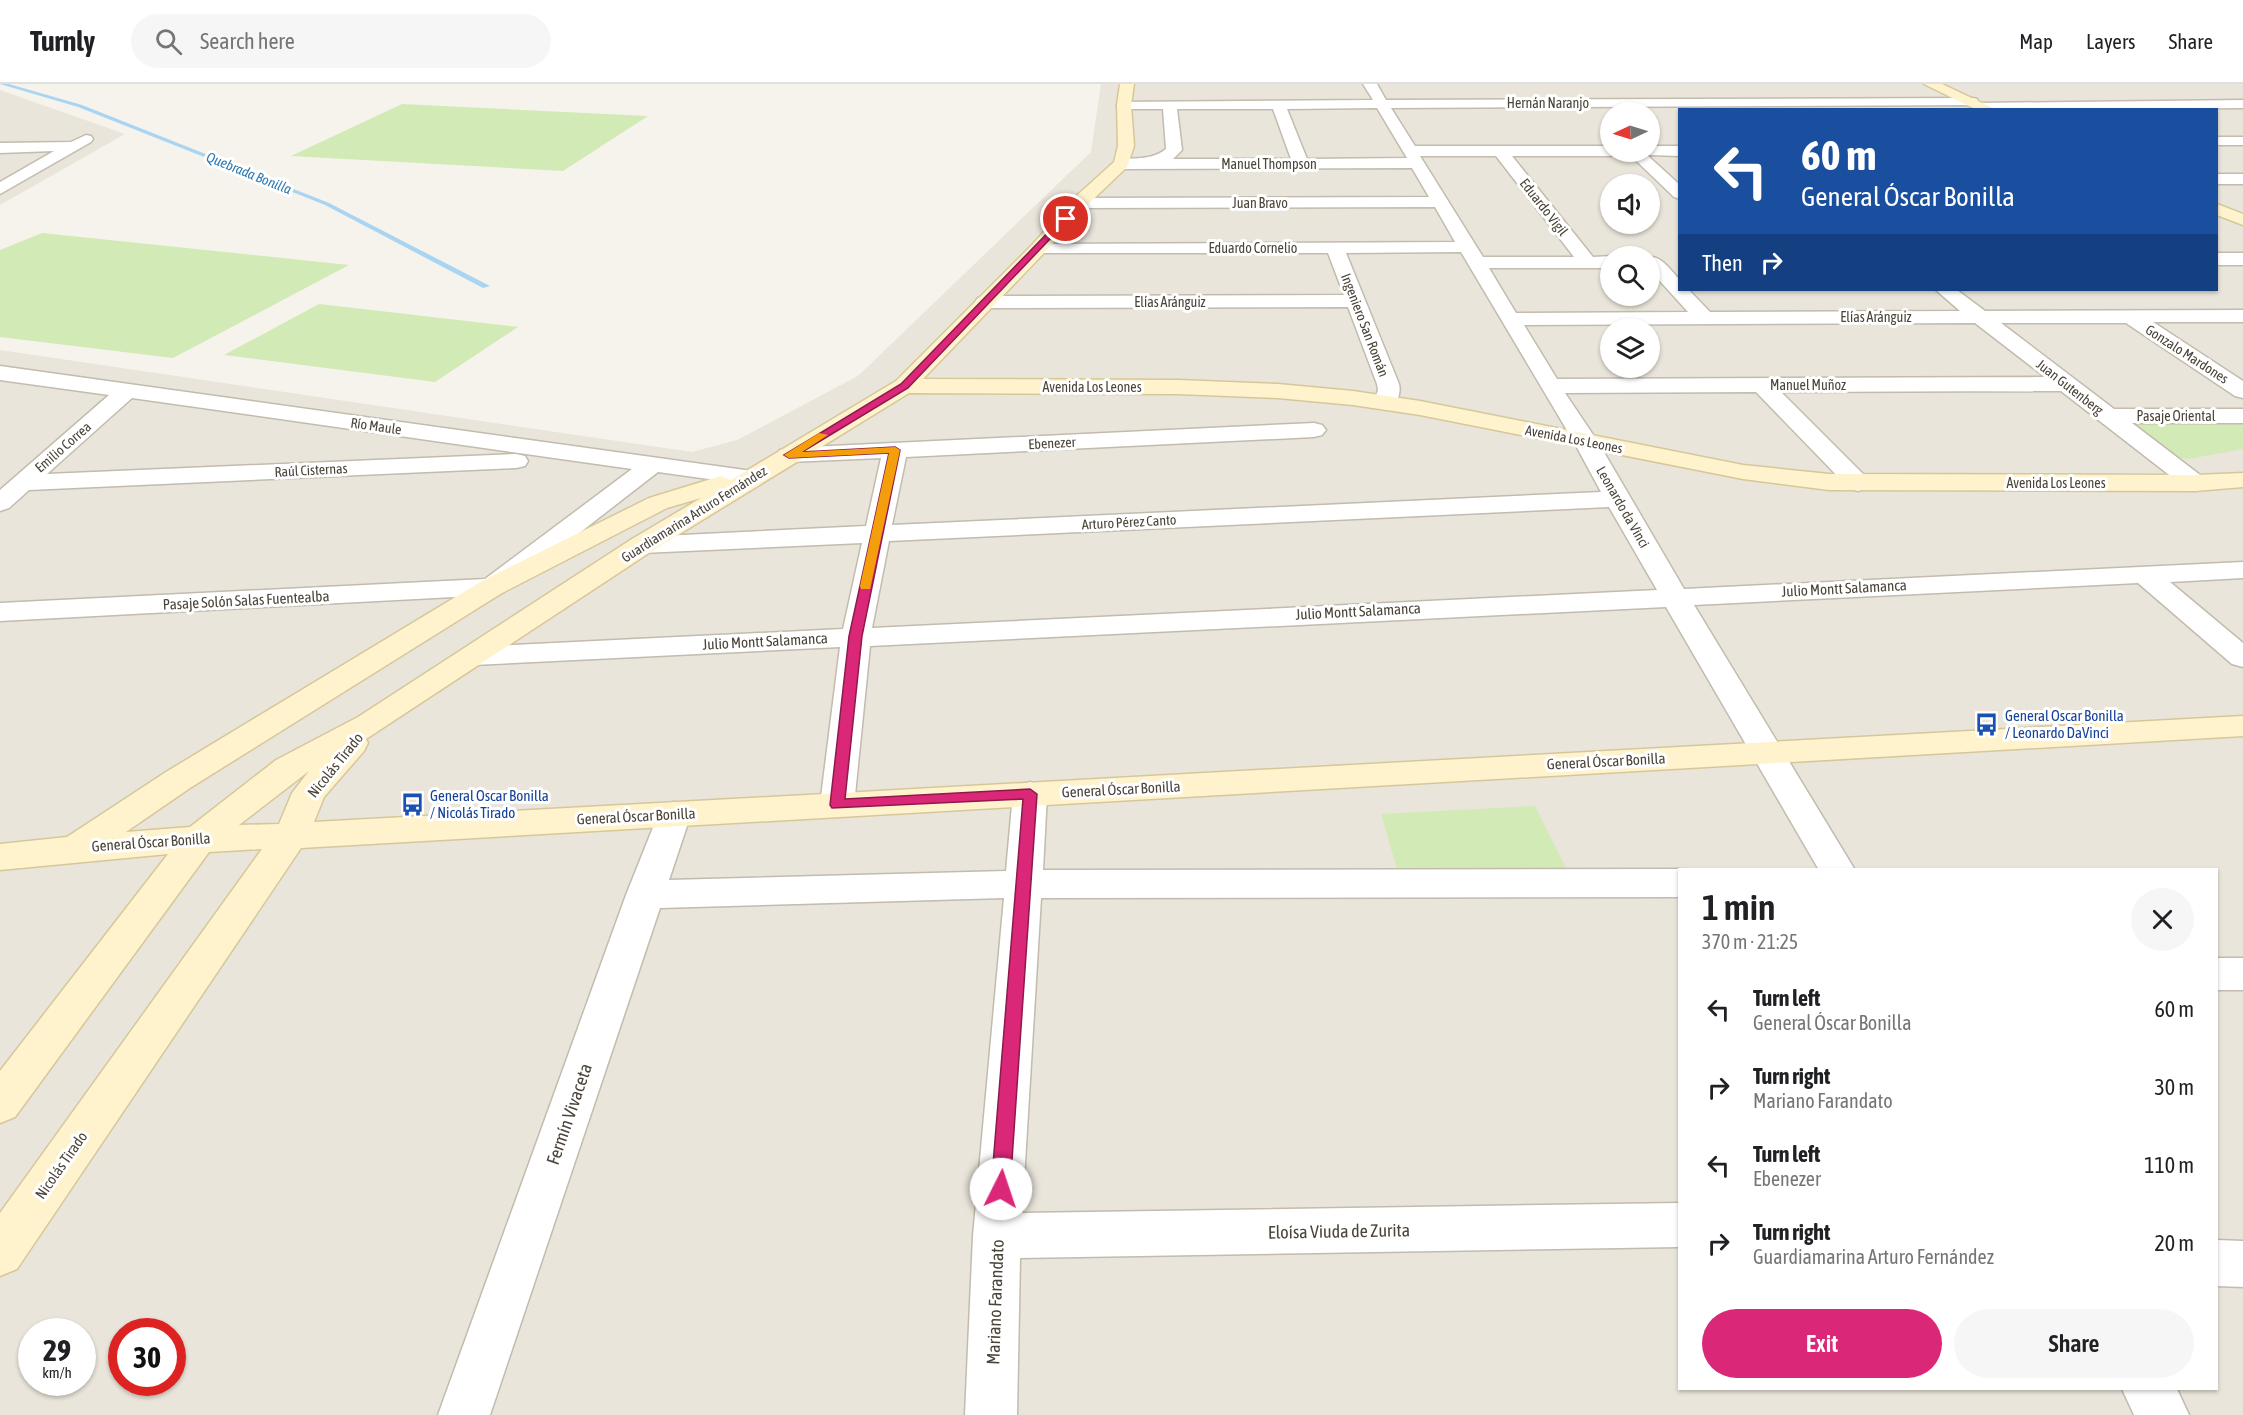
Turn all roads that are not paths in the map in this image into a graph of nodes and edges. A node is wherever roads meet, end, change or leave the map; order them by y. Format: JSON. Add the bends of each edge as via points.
{"nodes":[{"id":1,"x":1127,"y":84,"type":"edge"},
{"id":2,"x":1370,"y":84,"type":"edge"},
{"id":3,"x":1931,"y":84,"type":"edge"},
{"id":4,"x":1689,"y":90,"type":"dead end"},
{"id":5,"x":1911,"y":102,"type":"junction"},
{"id":6,"x":1599,"y":103,"type":"joint"},
{"id":7,"x":1278,"y":104,"type":"junction"},
{"id":8,"x":1382,"y":104,"type":"junction"},
{"id":9,"x":1487,"y":104,"type":"junction"},
{"id":10,"x":1124,"y":105,"type":"junction"},
{"id":11,"x":1170,"y":105,"type":"junction"},
{"id":12,"x":2243,"y":105,"type":"edge"},
{"id":13,"x":1709,"y":106,"type":"edge"},
{"id":14,"x":1812,"y":106,"type":"edge"},
{"id":15,"x":1982,"y":106,"type":"edge"},
{"id":16,"x":1921,"y":108,"type":"edge"},
{"id":17,"x":1500,"y":119,"type":"dead end"},
{"id":18,"x":1513,"y":135,"type":"dead end"},
{"id":19,"x":2218,"y":141,"type":"edge"},
{"id":20,"x":2243,"y":141,"type":"edge"},
{"id":21,"x":0,"y":148,"type":"edge"},
{"id":22,"x":1500,"y":151,"type":"junction"},
{"id":23,"x":1526,"y":151,"type":"junction"},
{"id":24,"x":1600,"y":151,"type":"edge"},
{"id":25,"x":1660,"y":151,"type":"edge"},
{"id":26,"x":1678,"y":151,"type":"edge"},
{"id":27,"x":1414,"y":157,"type":"junction"},
{"id":28,"x":1646,"y":162,"type":"edge"},
{"id":29,"x":1120,"y":164,"type":"junction"},
{"id":30,"x":1148,"y":164,"type":"junction"},
{"id":31,"x":1301,"y":164,"type":"junction"},
{"id":32,"x":2218,"y":179,"type":"edge"},
{"id":33,"x":2243,"y":179,"type":"edge"},
{"id":34,"x":1,"y":188,"type":"edge"},
{"id":35,"x":1678,"y":192,"type":"edge"},
{"id":36,"x":1440,"y":202,"type":"junction"},
{"id":37,"x":1079,"y":203,"type":"junction"},
{"id":38,"x":2218,"y":209,"type":"edge"},
{"id":39,"x":2243,"y":220,"type":"edge"},
{"id":40,"x":1335,"y":248,"type":"junction"},
{"id":41,"x":1038,"y":249,"type":"junction"},
{"id":42,"x":1472,"y":255,"type":"junction"},
{"id":43,"x":2218,"y":259,"type":"edge"},
{"id":44,"x":2243,"y":259,"type":"edge"},
{"id":45,"x":1588,"y":262,"type":"junction"},
{"id":46,"x":1600,"y":262,"type":"edge"},
{"id":47,"x":1660,"y":262,"type":"edge"},
{"id":48,"x":1678,"y":262,"type":"edge"},
{"id":49,"x":1660,"y":271,"type":"edge"},
{"id":50,"x":1678,"y":290,"type":"edge"},
{"id":51,"x":1679,"y":291,"type":"edge"},
{"id":52,"x":1947,"y":291,"type":"edge"},
{"id":53,"x":1356,"y":301,"type":"junction"},
{"id":54,"x":985,"y":302,"type":"junction"},
{"id":55,"x":2130,"y":316,"type":"junction"},
{"id":56,"x":2243,"y":316,"type":"edge"},
{"id":57,"x":1981,"y":317,"type":"junction"},
{"id":58,"x":1704,"y":318,"type":"junction"},
{"id":59,"x":1510,"y":319,"type":"junction"},
{"id":60,"x":0,"y":373,"type":"edge"},
{"id":61,"x":2067,"y":384,"type":"junction"},
{"id":62,"x":1762,"y":385,"type":"junction"},
{"id":63,"x":2238,"y":385,"type":"edge"},
{"id":64,"x":904,"y":386,"type":"junction"},
{"id":65,"x":1550,"y":386,"type":"junction"},
{"id":66,"x":127,"y":391,"type":"junction"},
{"id":67,"x":1385,"y":402,"type":"junction"},
{"id":68,"x":2108,"y":416,"type":"junction"},
{"id":69,"x":2243,"y":416,"type":"edge"},
{"id":70,"x":1314,"y":430,"type":"dead end"},
{"id":71,"x":1587,"y":442,"type":"junction"},
{"id":72,"x":895,"y":450,"type":"junction"},
{"id":73,"x":789,"y":455,"type":"junction"},
{"id":74,"x":599,"y":458,"type":"junction"},
{"id":75,"x":652,"y":465,"type":"junction"},
{"id":76,"x":752,"y":478,"type":"junction"},
{"id":77,"x":2243,"y":480,"type":"edge"},
{"id":78,"x":1858,"y":483,"type":"junction"},
{"id":79,"x":2195,"y":483,"type":"junction"},
{"id":80,"x":7,"y":496,"type":"edge"},
{"id":81,"x":1617,"y":499,"type":"junction"},
{"id":82,"x":876,"y":533,"type":"junction"},
{"id":83,"x":642,"y":545,"type":"junction"},
{"id":84,"x":2243,"y":570,"type":"edge"},
{"id":85,"x":2144,"y":574,"type":"junction"},
{"id":86,"x":492,"y":588,"type":"junction"},
{"id":87,"x":1674,"y":596,"type":"junction"},
{"id":88,"x":0,"y":612,"type":"edge"},
{"id":89,"x":856,"y":636,"type":"junction"},
{"id":90,"x":473,"y":656,"type":"junction"},
{"id":91,"x":2243,"y":658,"type":"edge"},
{"id":92,"x":369,"y":724,"type":"junction"},
{"id":93,"x":2243,"y":726,"type":"edge"},
{"id":94,"x":1768,"y":752,"type":"junction"},
{"id":95,"x":1030,"y":794,"type":"junction"},
{"id":96,"x":837,"y":805,"type":"junction"},
{"id":97,"x":674,"y":814,"type":"junction"},
{"id":98,"x":291,"y":836,"type":"junction"},
{"id":99,"x":200,"y":838,"type":"junction"},
{"id":100,"x":76,"y":848,"type":"junction"},
{"id":101,"x":0,"y":857,"type":"edge"},
{"id":102,"x":1836,"y":868,"type":"edge"},
{"id":103,"x":1678,"y":883,"type":"edge"},
{"id":104,"x":1023,"y":884,"type":"junction"},
{"id":105,"x":645,"y":895,"type":"junction"},
{"id":106,"x":2218,"y":974,"type":"edge"},
{"id":107,"x":2243,"y":974,"type":"edge"},
{"id":108,"x":0,"y":1104,"type":"edge"},
{"id":109,"x":1678,"y":1225,"type":"edge"},
{"id":110,"x":997,"y":1236,"type":"junction"},
{"id":111,"x":0,"y":1253,"type":"edge"},
{"id":112,"x":2218,"y":1263,"type":"edge"},
{"id":113,"x":2243,"y":1264,"type":"edge"},
{"id":114,"x":2149,"y":1390,"type":"edge"},
{"id":115,"x":464,"y":1415,"type":"edge"},
{"id":116,"x":991,"y":1415,"type":"edge"},
{"id":117,"x":2163,"y":1415,"type":"edge"}],
"edges":[{"from":1,"to":10,"type":"main road"},
{"from":2,"to":8,"type":"street","name":"Leonardo da Vinci"},
{"from":3,"to":15,"type":"main road"},
{"from":4,"to":13,"type":"street"},
{"from":5,"to":14,"type":"street","name":"Hernán Naranjo"},
{"from":5,"to":15,"type":"street","name":"Hernán Naranjo"},
{"from":5,"to":16,"type":"street"},
{"from":6,"to":9,"type":"street","name":"Hernán Naranjo"},
{"from":6,"to":13,"type":"street","name":"Hernán Naranjo"},
{"from":7,"to":8,"type":"street","name":"Hernán Naranjo"},
{"from":7,"to":11,"type":"street","name":"Hernán Naranjo"},
{"from":7,"to":31,"type":"street"},
{"from":8,"to":9,"type":"street","name":"Hernán Naranjo"},
{"from":8,"to":27,"type":"street","name":"Leonardo da Vinci"},
{"from":9,"to":17,"type":"street"},
{"from":10,"to":11,"type":"street","name":"Hernán Naranjo"},
{"from":10,"to":29,"type":"main road","via":[[1126,146]]},
{"from":11,"to":30,"type":"street","via":[[1174,150]]},
{"from":12,"to":15,"type":"street","name":"Hernán Naranjo"},
{"from":13,"to":14,"type":"street","name":"Hernán Naranjo"},
{"from":18,"to":23,"type":"street"},
{"from":19,"to":20,"type":"street"},
{"from":21,"to":34,"type":"street","via":[[79,143]]},
{"from":22,"to":23,"type":"street","name":"Manuel Thompson"},
{"from":22,"to":27,"type":"street","name":"Manuel Thompson"},
{"from":22,"to":45,"type":"street","name":"Eduardo Vigil"},
{"from":23,"to":24,"type":"street","name":"Manuel Thompson"},
{"from":25,"to":26,"type":"street"},
{"from":27,"to":31,"type":"street","name":"Manuel Thompson"},
{"from":27,"to":36,"type":"street","name":"Leonardo da Vinci"},
{"from":28,"to":35,"type":"street"},
{"from":29,"to":30,"type":"street","name":"Manuel Thompson"},
{"from":29,"to":37,"type":"main road","name":"Guardiamarina Arturo Fernández"},
{"from":30,"to":31,"type":"street","name":"Manuel Thompson"},
{"from":32,"to":33,"type":"street"},
{"from":36,"to":37,"type":"street","name":"Juan Bravo"},
{"from":36,"to":42,"type":"street","name":"Leonardo da Vinci"},
{"from":37,"to":41,"type":"main road","name":"Guardiamarina Arturo Fernández"},
{"from":38,"to":39,"type":"main road"},
{"from":40,"to":41,"type":"street","name":"Eduardo Cornelio"},
{"from":40,"to":42,"type":"street","name":"Eduardo Cornelio"},
{"from":40,"to":53,"type":"street","name":"Ingeniero San Román"},
{"from":41,"to":54,"type":"main road","name":"Guardiamarina Arturo Fernández"},
{"from":42,"to":45,"type":"street","name":"Eduardo Cornelio"},
{"from":42,"to":59,"type":"street","name":"Leonardo da Vinci"},
{"from":43,"to":44,"type":"street"},
{"from":45,"to":46,"type":"street","name":"Eduardo Cornelio"},
{"from":47,"to":48,"type":"street"},
{"from":49,"to":50,"type":"street"},
{"from":51,"to":58,"type":"street"},
{"from":52,"to":57,"type":"street","name":"Juan Gutenberg"},
{"from":53,"to":54,"type":"street","name":"Elías Aránguiz"},
{"from":53,"to":67,"type":"street","name":"Ingeniero San Román","via":[[1388,384]]},
{"from":54,"to":64,"type":"main road","name":"Guardiamarina Arturo Fernández"},
{"from":55,"to":56,"type":"street","name":"Elías Aránguiz"},
{"from":55,"to":57,"type":"street","name":"Elías Aránguiz"},
{"from":55,"to":63,"type":"street","name":"Gonzalo Mardones"},
{"from":57,"to":58,"type":"street","name":"Elías Aránguiz"},
{"from":57,"to":61,"type":"street","name":"Juan Gutenberg"},
{"from":58,"to":59,"type":"street","name":"Elías Aránguiz"},
{"from":59,"to":65,"type":"street","name":"Leonardo da Vinci"},
{"from":60,"to":66,"type":"street","name":"Río Maule"},
{"from":61,"to":62,"type":"street","name":"Manuel Muñoz"},
{"from":61,"to":68,"type":"street","name":"Juan Gutenberg"},
{"from":62,"to":65,"type":"street","name":"Manuel Muñoz"},
{"from":62,"to":78,"type":"street"},
{"from":64,"to":67,"type":"main road","name":"Avenida Los Leones","via":[[1235,389]]},
{"from":64,"to":73,"type":"main road","name":"Guardiamarina Arturo Fernández"},
{"from":65,"to":71,"type":"street","name":"Leonardo da Vinci"},
{"from":66,"to":74,"type":"street","name":"Río Maule"},
{"from":66,"to":80,"type":"street","name":"Emilio Correa"},
{"from":67,"to":71,"type":"main road","name":"Avenida Los Leones"},
{"from":68,"to":69,"type":"street","name":"Pasaje Oriental"},
{"from":68,"to":79,"type":"street","name":"Juan Gutenberg"},
{"from":70,"to":72,"type":"street","name":"Ebenezer"},
{"from":71,"to":78,"type":"main road","name":"Avenida Los Leones","via":[[1762,475]]},
{"from":71,"to":81,"type":"street","name":"Leonardo da Vinci"},
{"from":72,"to":73,"type":"street","name":"Ebenezer"},
{"from":72,"to":82,"type":"street"},
{"from":73,"to":76,"type":"main road","name":"Guardiamarina Arturo Fernández"},
{"from":74,"to":75,"type":"street","name":"Río Maule"},
{"from":74,"to":80,"type":"street","name":"Raúl Cisternas"},
{"from":75,"to":76,"type":"street","name":"Río Maule"},
{"from":75,"to":86,"type":"street"},
{"from":76,"to":83,"type":"main road","name":"Guardiamarina Arturo Fernández"},
{"from":76,"to":86,"type":"main road","via":[[658,503]]},
{"from":77,"to":79,"type":"main road","name":"Avenida Los Leones"},
{"from":78,"to":79,"type":"main road","name":"Avenida Los Leones"},
{"from":81,"to":82,"type":"street","name":"Arturo Pérez Canto"},
{"from":81,"to":87,"type":"street","name":"Leonardo da Vinci"},
{"from":82,"to":83,"type":"street","name":"Arturo Pérez Canto"},
{"from":82,"to":89,"type":"street"},
{"from":83,"to":90,"type":"main road","name":"Guardiamarina Arturo Fernández"},
{"from":84,"to":85,"type":"street","name":"Julio Montt Salamanca"},
{"from":85,"to":87,"type":"street","name":"Julio Montt Salamanca"},
{"from":85,"to":91,"type":"street"},
{"from":86,"to":88,"type":"street","name":"Pasaje Solón Salas Fuentealba"},
{"from":86,"to":100,"type":"main road","via":[[188,774]]},
{"from":87,"to":89,"type":"street","name":"Julio Montt Salamanca"},
{"from":87,"to":94,"type":"street","name":"Leonardo da Vinci"},
{"from":89,"to":90,"type":"street","name":"Julio Montt Salamanca"},
{"from":89,"to":96,"type":"street"},
{"from":90,"to":92,"type":"main road","name":"Guardiamarina Arturo Fernández"},
{"from":92,"to":98,"type":"main road","name":"Nicolás Tirado","via":[[309,793]]},
{"from":92,"to":99,"type":"main road","name":"Nicolás Tirado","via":[[288,768]]},
{"from":93,"to":94,"type":"main road","name":"General Óscar Bonilla"},
{"from":94,"to":95,"type":"main road","name":"General Óscar Bonilla"},
{"from":94,"to":102,"type":"street","name":"Leonardo da Vinci"},
{"from":95,"to":96,"type":"main road","name":"General Óscar Bonilla"},
{"from":95,"to":104,"type":"street","name":"Mariano Farandato"},
{"from":96,"to":97,"type":"main road","name":"General Óscar Bonilla"},
{"from":97,"to":98,"type":"main road","name":"General Óscar Bonilla"},
{"from":97,"to":105,"type":"street","name":"Fermín Vivaceta"},
{"from":98,"to":99,"type":"main road","name":"General Óscar Bonilla"},
{"from":98,"to":111,"type":"main road","name":"Nicolás Tirado"},
{"from":99,"to":100,"type":"main road","name":"General Óscar Bonilla"},
{"from":99,"to":108,"type":"main road","name":"Nicolás Tirado"},
{"from":100,"to":101,"type":"main road","name":"General Óscar Bonilla"},
{"from":103,"to":104,"type":"street"},
{"from":104,"to":105,"type":"street"},
{"from":104,"to":110,"type":"street","name":"Mariano Farandato"},
{"from":105,"to":115,"type":"street","name":"Fermín Vivaceta"},
{"from":106,"to":107,"type":"street"},
{"from":109,"to":110,"type":"street","name":"Eloísa Viuda de Zurita"},
{"from":110,"to":116,"type":"street","name":"Mariano Farandato"},
{"from":112,"to":113,"type":"street"},
{"from":114,"to":117,"type":"street"}]}
